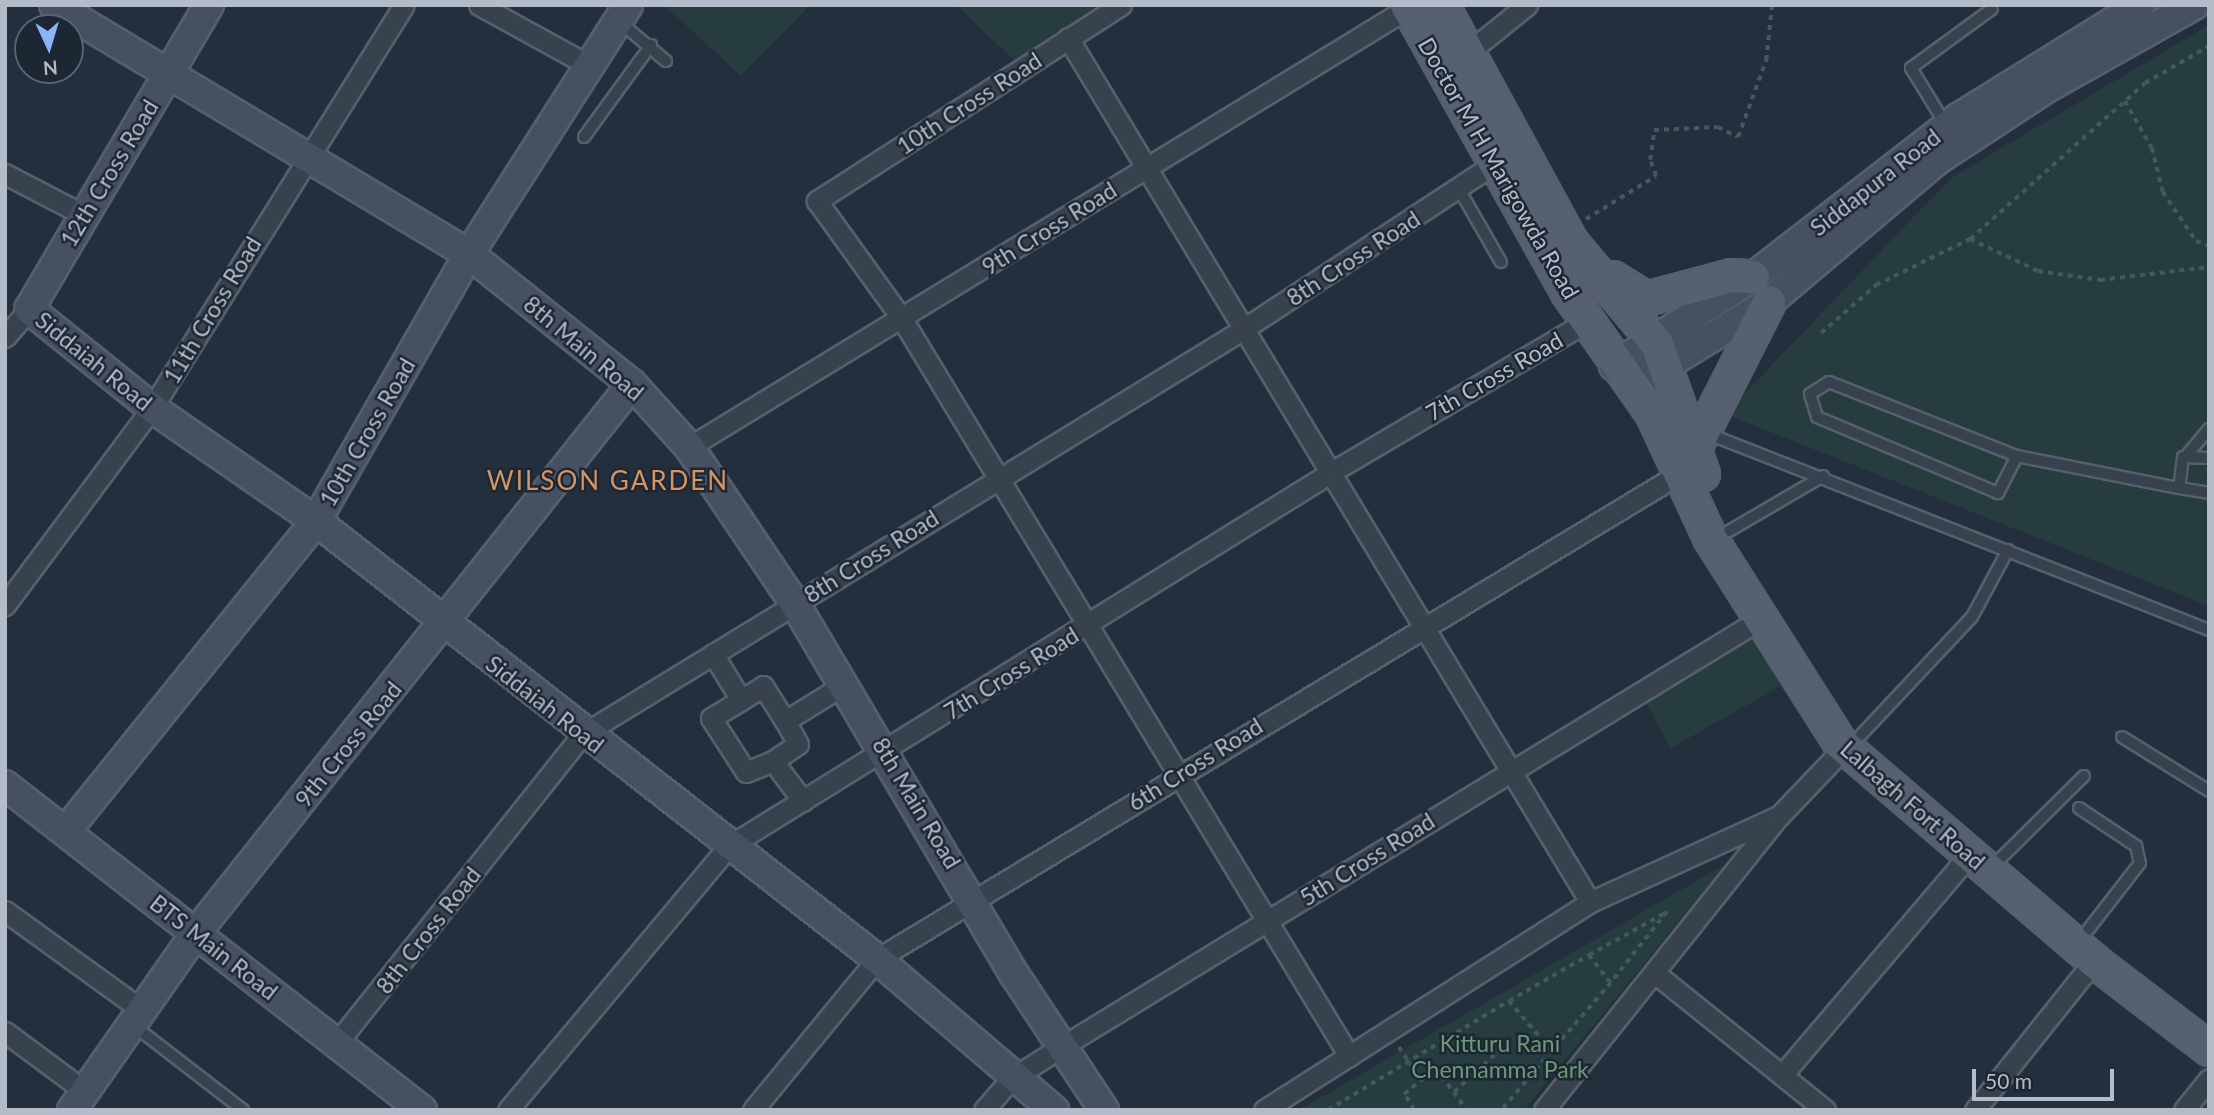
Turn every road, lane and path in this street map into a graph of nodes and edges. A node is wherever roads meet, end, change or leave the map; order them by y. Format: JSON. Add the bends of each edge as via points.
{"nodes":[{"id":1,"x":54,"y":5,"type":"edge"},
{"id":2,"x":209,"y":5,"type":"edge"},
{"id":3,"x":404,"y":5,"type":"edge"},
{"id":4,"x":480,"y":5,"type":"edge"},
{"id":5,"x":1121,"y":5,"type":"edge"},
{"id":6,"x":1442,"y":5,"type":"edge"},
{"id":7,"x":1527,"y":5,"type":"edge"},
{"id":8,"x":1772,"y":5,"type":"edge"},
{"id":9,"x":2140,"y":5,"type":"edge"},
{"id":10,"x":2194,"y":5,"type":"edge"},
{"id":11,"x":1992,"y":9,"type":"dead end"},
{"id":12,"x":1398,"y":10,"type":"edge"},
{"id":13,"x":623,"y":13,"type":"edge"},
{"id":14,"x":1068,"y":38,"type":"junction"},
{"id":15,"x":651,"y":45,"type":"junction"},
{"id":16,"x":2209,"y":46,"type":"edge"},
{"id":17,"x":1465,"y":55,"type":"junction"},
{"id":18,"x":666,"y":61,"type":"dead end"},
{"id":19,"x":590,"y":66,"type":"junction"},
{"id":20,"x":167,"y":76,"type":"junction"},
{"id":21,"x":2125,"y":101,"type":"junction"},
{"id":22,"x":1947,"y":126,"type":"junction"},
{"id":23,"x":584,"y":137,"type":"dead end"},
{"id":24,"x":304,"y":158,"type":"junction"},
{"id":25,"x":1492,"y":165,"type":"junction"},
{"id":26,"x":1150,"y":167,"type":"junction"},
{"id":27,"x":5,"y":174,"type":"edge"},
{"id":28,"x":1459,"y":189,"type":"junction"},
{"id":29,"x":84,"y":215,"type":"junction"},
{"id":30,"x":1568,"y":237,"type":"junction"},
{"id":31,"x":1970,"y":239,"type":"junction"},
{"id":32,"x":2209,"y":246,"type":"edge"},
{"id":33,"x":470,"y":254,"type":"junction"},
{"id":34,"x":1501,"y":262,"type":"dead end"},
{"id":35,"x":2209,"y":267,"type":"edge"},
{"id":36,"x":1761,"y":289,"type":"junction"},
{"id":37,"x":29,"y":309,"type":"junction"},
{"id":38,"x":902,"y":319,"type":"junction"},
{"id":39,"x":1588,"y":321,"type":"junction"},
{"id":40,"x":1242,"y":330,"type":"junction"},
{"id":41,"x":7,"y":332,"type":"edge"},
{"id":42,"x":1821,"y":333,"type":"dead end"},
{"id":43,"x":1662,"y":356,"type":"junction"},
{"id":44,"x":1623,"y":376,"type":"junction"},
{"id":45,"x":632,"y":384,"type":"junction"},
{"id":46,"x":152,"y":408,"type":"junction"},
{"id":47,"x":2209,"y":429,"type":"edge"},
{"id":48,"x":689,"y":447,"type":"junction"},
{"id":49,"x":1692,"y":452,"type":"junction"},
{"id":50,"x":2187,"y":455,"type":"junction"},
{"id":51,"x":2017,"y":456,"type":"junction"},
{"id":52,"x":2209,"y":458,"type":"edge"},
{"id":53,"x":1333,"y":471,"type":"junction"},
{"id":54,"x":1823,"y":476,"type":"junction"},
{"id":55,"x":997,"y":477,"type":"junction"},
{"id":56,"x":2179,"y":488,"type":"junction"},
{"id":57,"x":2209,"y":493,"type":"edge"},
{"id":58,"x":316,"y":521,"type":"junction"},
{"id":59,"x":1729,"y":531,"type":"junction"},
{"id":60,"x":2008,"y":550,"type":"junction"},
{"id":61,"x":795,"y":604,"type":"junction"},
{"id":62,"x":5,"y":605,"type":"edge"},
{"id":63,"x":1759,"y":620,"type":"junction"},
{"id":64,"x":1422,"y":624,"type":"junction"},
{"id":65,"x":444,"y":625,"type":"junction"},
{"id":66,"x":1088,"y":625,"type":"junction"},
{"id":67,"x":2209,"y":630,"type":"edge"},
{"id":68,"x":713,"y":654,"type":"junction"},
{"id":69,"x":845,"y":684,"type":"junction"},
{"id":70,"x":741,"y":700,"type":"junction"},
{"id":71,"x":785,"y":721,"type":"junction"},
{"id":72,"x":583,"y":734,"type":"junction"},
{"id":73,"x":2122,"y":737,"type":"dead end"},
{"id":74,"x":1853,"y":742,"type":"junction"},
{"id":75,"x":887,"y":751,"type":"junction"},
{"id":76,"x":773,"y":761,"type":"junction"},
{"id":77,"x":1510,"y":771,"type":"junction"},
{"id":78,"x":1178,"y":774,"type":"junction"},
{"id":79,"x":2084,"y":776,"type":"dead end"},
{"id":80,"x":5,"y":785,"type":"edge"},
{"id":81,"x":2209,"y":791,"type":"edge"},
{"id":82,"x":803,"y":801,"type":"junction"},
{"id":83,"x":2079,"y":808,"type":"dead end"},
{"id":84,"x":1779,"y":816,"type":"junction"},
{"id":85,"x":66,"y":831,"type":"junction"},
{"id":86,"x":729,"y":846,"type":"junction"},
{"id":87,"x":1984,"y":856,"type":"junction"},
{"id":88,"x":974,"y":899,"type":"junction"},
{"id":89,"x":1590,"y":902,"type":"junction"},
{"id":90,"x":5,"y":911,"type":"edge"},
{"id":91,"x":1270,"y":918,"type":"junction"},
{"id":92,"x":2088,"y":930,"type":"junction"},
{"id":93,"x":196,"y":933,"type":"junction"},
{"id":94,"x":1589,"y":955,"type":"junction"},
{"id":95,"x":877,"y":959,"type":"junction"},
{"id":96,"x":2094,"y":961,"type":"junction"},
{"id":97,"x":1656,"y":974,"type":"junction"},
{"id":98,"x":1611,"y":983,"type":"junction"},
{"id":99,"x":1509,"y":1001,"type":"junction"},
{"id":100,"x":135,"y":1015,"type":"junction"},
{"id":101,"x":2209,"y":1023,"type":"edge"},
{"id":102,"x":1388,"y":1031,"type":"junction"},
{"id":103,"x":5,"y":1032,"type":"edge"},
{"id":104,"x":337,"y":1044,"type":"junction"},
{"id":105,"x":1061,"y":1047,"type":"junction"},
{"id":106,"x":2209,"y":1049,"type":"edge"},
{"id":107,"x":1552,"y":1051,"type":"junction"},
{"id":108,"x":1495,"y":1054,"type":"dead end"},
{"id":109,"x":1349,"y":1056,"type":"junction"},
{"id":110,"x":1407,"y":1059,"type":"junction"},
{"id":111,"x":1782,"y":1075,"type":"junction"},
{"id":112,"x":1011,"y":1079,"type":"junction"},
{"id":113,"x":2209,"y":1079,"type":"edge"},
{"id":114,"x":1421,"y":1080,"type":"junction"},
{"id":115,"x":1454,"y":1092,"type":"junction"},
{"id":116,"x":79,"y":1101,"type":"edge"},
{"id":117,"x":243,"y":1110,"type":"edge"},
{"id":118,"x":422,"y":1110,"type":"edge"},
{"id":119,"x":508,"y":1110,"type":"edge"},
{"id":120,"x":753,"y":1110,"type":"edge"},
{"id":121,"x":984,"y":1110,"type":"edge"},
{"id":122,"x":1054,"y":1110,"type":"edge"},
{"id":123,"x":1104,"y":1110,"type":"edge"},
{"id":124,"x":1264,"y":1110,"type":"edge"},
{"id":125,"x":1328,"y":1110,"type":"edge"},
{"id":126,"x":1414,"y":1110,"type":"edge"},
{"id":127,"x":1468,"y":1110,"type":"edge"},
{"id":128,"x":1502,"y":1110,"type":"edge"},
{"id":129,"x":1544,"y":1110,"type":"edge"},
{"id":130,"x":1825,"y":1110,"type":"edge"},
{"id":131,"x":1975,"y":1110,"type":"edge"},
{"id":132,"x":2184,"y":1110,"type":"edge"}],
"edges":[{"from":1,"to":20,"type":"main road","name":"8th Main Road"},
{"from":2,"to":20,"type":"main road","name":"12th Cross Road"},
{"from":3,"to":24,"type":"street","name":"11th Cross Road"},
{"from":4,"to":19,"type":"street"},
{"from":5,"to":14,"type":"street","name":"10th Cross Road"},
{"from":6,"to":17,"type":"main road","name":"Doctor M H Marigowda Road"},
{"from":7,"to":17,"type":"street"},
{"from":8,"to":30,"type":"path","via":[[1766,60],[1738,137],[1718,127],[1654,130],[1652,182]]},
{"from":9,"to":22,"type":"main road","name":"Siddapura Road"},
{"from":10,"to":36,"type":"main road","name":"Siddapura Road","via":[[2045,89],[1937,160]]},
{"from":11,"to":22,"type":"lane","via":[[1911,68]]},
{"from":12,"to":25,"type":"main road","name":"Doctor M H Marigowda Road"},
{"from":12,"to":26,"type":"street","name":"9th Cross Road"},
{"from":13,"to":15,"type":"lane"},
{"from":13,"to":19,"type":"main road","name":"10th Cross Road"},
{"from":14,"to":26,"type":"street"},
{"from":14,"to":38,"type":"street","name":"10th Cross Road","via":[[817,201]]},
{"from":15,"to":18,"type":"lane"},
{"from":15,"to":23,"type":"lane"},
{"from":16,"to":21,"type":"path"},
{"from":17,"to":30,"type":"main road","name":"Doctor M H Marigowda Road"},
{"from":19,"to":33,"type":"main road","name":"10th Cross Road"},
{"from":20,"to":24,"type":"main road","name":"8th Main Road"},
{"from":20,"to":29,"type":"main road","name":"12th Cross Road"},
{"from":21,"to":31,"type":"path"},
{"from":21,"to":32,"type":"path","via":[[2152,148],[2163,192],[2196,241]]},
{"from":22,"to":36,"type":"main road","name":"Siddapura Road"},
{"from":24,"to":33,"type":"main road","name":"8th Main Road"},
{"from":24,"to":46,"type":"street","name":"11th Cross Road"},
{"from":25,"to":28,"type":"street","name":"8th Cross Road"},
{"from":25,"to":39,"type":"main road","name":"Doctor M H Marigowda Road"},
{"from":26,"to":38,"type":"street","name":"9th Cross Road"},
{"from":26,"to":40,"type":"street"},
{"from":27,"to":29,"type":"street"},
{"from":28,"to":34,"type":"lane"},
{"from":28,"to":40,"type":"street","name":"8th Cross Road"},
{"from":29,"to":37,"type":"main road","name":"12th Cross Road"},
{"from":30,"to":36,"type":"main road","via":[[1633,296],[1646,299],[1731,276]]},
{"from":30,"to":43,"type":"main road","name":"Doctor M H Marigowda Road"},
{"from":31,"to":35,"type":"path","via":[[2038,271],[2100,280]]},
{"from":31,"to":42,"type":"path","via":[[1876,285]]},
{"from":33,"to":45,"type":"main road","name":"8th Main Road"},
{"from":33,"to":58,"type":"main road","name":"10th Cross Road"},
{"from":36,"to":43,"type":"main road"},
{"from":36,"to":49,"type":"main road"},
{"from":37,"to":41,"type":"street","name":"12th Cross Road"},
{"from":37,"to":46,"type":"main road","name":"Siddaiah Road"},
{"from":38,"to":48,"type":"street","name":"9th Cross Road"},
{"from":38,"to":55,"type":"street"},
{"from":39,"to":44,"type":"main road","name":"Doctor M H Marigowda Road"},
{"from":39,"to":53,"type":"street","name":"7th Cross Road"},
{"from":40,"to":53,"type":"street"},
{"from":40,"to":55,"type":"street","name":"8th Cross Road"},
{"from":43,"to":44,"type":"main road"},
{"from":43,"to":49,"type":"main road","name":"Lalbagh Fort Road"},
{"from":44,"to":49,"type":"main road","name":"Lalbagh Fort Road"},
{"from":45,"to":48,"type":"main road","name":"8th Main Road"},
{"from":45,"to":65,"type":"main road","name":"9th Cross Road"},
{"from":46,"to":58,"type":"main road","name":"Siddaiah Road"},
{"from":46,"to":62,"type":"street","name":"11th Cross Road"},
{"from":47,"to":50,"type":"lane"},
{"from":48,"to":61,"type":"main road","name":"8th Main Road"},
{"from":49,"to":54,"type":"lane"},
{"from":49,"to":59,"type":"main road","name":"Lalbagh Fort Road"},
{"from":49,"to":63,"type":"main road","name":"Lalbagh Fort Road","via":[[1710,538]]},
{"from":49,"to":64,"type":"street","name":"6th Cross Road"},
{"from":50,"to":52,"type":"lane"},
{"from":50,"to":56,"type":"lane"},
{"from":51,"to":51,"type":"lane","via":[[1829,382],[1810,394],[1817,417],[1997,493]]},
{"from":51,"to":56,"type":"lane"},
{"from":53,"to":64,"type":"street"},
{"from":53,"to":66,"type":"street","name":"7th Cross Road"},
{"from":54,"to":59,"type":"lane"},
{"from":54,"to":60,"type":"lane"},
{"from":55,"to":61,"type":"street","name":"8th Cross Road"},
{"from":55,"to":66,"type":"street"},
{"from":56,"to":57,"type":"lane"},
{"from":58,"to":65,"type":"main road","name":"Siddaiah Road"},
{"from":58,"to":85,"type":"main road","name":"10th Cross Road"},
{"from":59,"to":74,"type":"main road","name":"Lalbagh Fort Road"},
{"from":60,"to":67,"type":"lane"},
{"from":60,"to":74,"type":"lane","via":[[1972,617]]},
{"from":61,"to":68,"type":"street","name":"8th Cross Road"},
{"from":61,"to":69,"type":"main road","name":"8th Main Road"},
{"from":63,"to":74,"type":"main road","name":"Lalbagh Fort Road"},
{"from":63,"to":77,"type":"street","name":"5th Cross Road"},
{"from":64,"to":77,"type":"street"},
{"from":64,"to":78,"type":"street","name":"6th Cross Road"},
{"from":65,"to":72,"type":"main road","name":"Siddaiah Road"},
{"from":65,"to":93,"type":"main road","name":"9th Cross Road"},
{"from":66,"to":75,"type":"street","name":"7th Cross Road"},
{"from":66,"to":78,"type":"street"},
{"from":68,"to":70,"type":"street"},
{"from":68,"to":72,"type":"street","name":"8th Cross Road"},
{"from":69,"to":71,"type":"street"},
{"from":69,"to":75,"type":"main road","name":"8th Main Road"},
{"from":70,"to":71,"type":"street","via":[[763,686]]},
{"from":70,"to":76,"type":"street","via":[[711,718],[746,772]]},
{"from":71,"to":76,"type":"street","via":[[798,744]]},
{"from":72,"to":86,"type":"main road","name":"Siddaiah Road"},
{"from":72,"to":104,"type":"street","name":"8th Cross Road"},
{"from":73,"to":81,"type":"lane"},
{"from":74,"to":84,"type":"street"},
{"from":74,"to":87,"type":"main road","name":"Lalbagh Fort Road"},
{"from":75,"to":82,"type":"street","name":"7th Cross Road"},
{"from":75,"to":88,"type":"main road","name":"8th Main Road"},
{"from":76,"to":82,"type":"street"},
{"from":77,"to":89,"type":"street"},
{"from":77,"to":91,"type":"street","name":"5th Cross Road"},
{"from":78,"to":88,"type":"street","name":"6th Cross Road"},
{"from":78,"to":91,"type":"street"},
{"from":79,"to":87,"type":"lane"},
{"from":80,"to":85,"type":"main road","name":"BTS Main Road"},
{"from":82,"to":86,"type":"street","name":"7th Cross Road"},
{"from":83,"to":92,"type":"lane","via":[[2136,846],[2140,863]]},
{"from":84,"to":89,"type":"street"},
{"from":84,"to":97,"type":"street"},
{"from":85,"to":93,"type":"main road","name":"BTS Main Road"},
{"from":86,"to":95,"type":"main road","name":"Siddaiah Road"},
{"from":86,"to":119,"type":"street","name":"7th Cross Road"},
{"from":87,"to":92,"type":"main road","name":"Lalbagh Fort Road"},
{"from":87,"to":96,"type":"main road","name":"Lalbagh Fort Road"},
{"from":87,"to":111,"type":"street"},
{"from":88,"to":95,"type":"street","name":"6th Cross Road"},
{"from":88,"to":105,"type":"main road","name":"8th Main Road"},
{"from":89,"to":102,"type":"street"},
{"from":90,"to":100,"type":"street"},
{"from":91,"to":105,"type":"street","name":"5th Cross Road"},
{"from":91,"to":109,"type":"street"},
{"from":92,"to":101,"type":"main road","name":"Lalbagh Fort Road"},
{"from":93,"to":100,"type":"main road","name":"9th Cross Road"},
{"from":93,"to":104,"type":"main road","name":"BTS Main Road"},
{"from":94,"to":98,"type":"path"},
{"from":94,"to":98,"type":"path","via":[[1667,912]]},
{"from":94,"to":99,"type":"path"},
{"from":95,"to":112,"type":"main road","name":"Siddaiah Road"},
{"from":95,"to":120,"type":"street","name":"6th Cross Road"},
{"from":96,"to":106,"type":"main road","name":"Lalbagh Fort Road"},
{"from":96,"to":131,"type":"street"},
{"from":97,"to":111,"type":"street"},
{"from":97,"to":129,"type":"street"},
{"from":98,"to":107,"type":"path"},
{"from":99,"to":107,"type":"path"},
{"from":99,"to":110,"type":"path"},
{"from":100,"to":116,"type":"main road","name":"9th Cross Road"},
{"from":100,"to":117,"type":"lane"},
{"from":102,"to":109,"type":"street"},
{"from":102,"to":110,"type":"path"},
{"from":103,"to":116,"type":"street"},
{"from":104,"to":118,"type":"main road","name":"BTS Main Road"},
{"from":105,"to":112,"type":"street","name":"5th Cross Road"},
{"from":105,"to":123,"type":"main road","name":"8th Main Road"},
{"from":107,"to":128,"type":"path"},
{"from":108,"to":115,"type":"path"},
{"from":109,"to":124,"type":"street"},
{"from":110,"to":114,"type":"path"},
{"from":110,"to":125,"type":"path"},
{"from":111,"to":130,"type":"street"},
{"from":112,"to":121,"type":"street","name":"5th Cross Road"},
{"from":112,"to":122,"type":"main road","name":"Siddaiah Road"},
{"from":113,"to":132,"type":"street"},
{"from":114,"to":115,"type":"path","via":[[1436,1068]]},
{"from":114,"to":126,"type":"path","via":[[1404,1094]]},
{"from":115,"to":127,"type":"path"}]}
